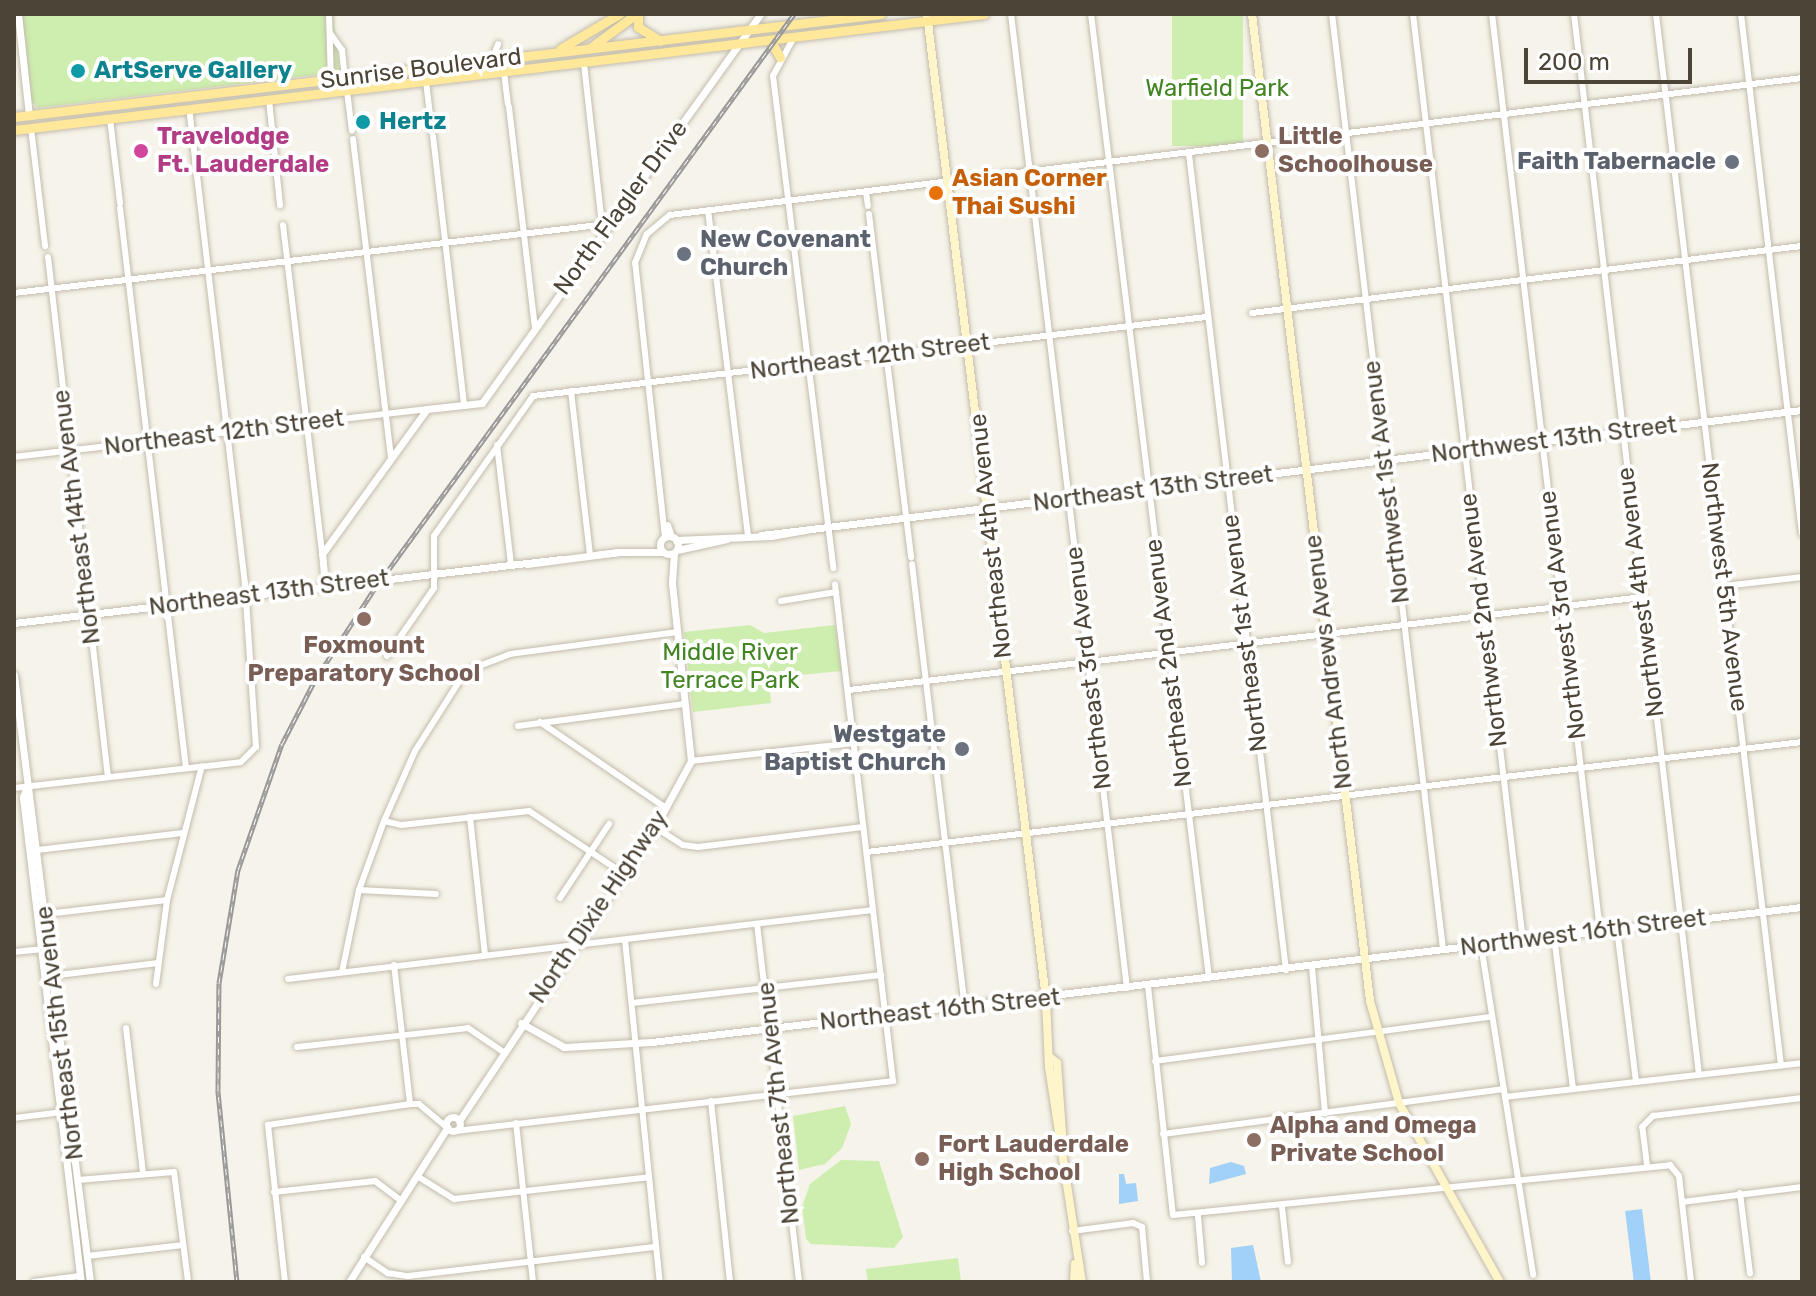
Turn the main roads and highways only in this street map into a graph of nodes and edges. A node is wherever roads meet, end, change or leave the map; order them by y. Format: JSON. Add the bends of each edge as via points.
{"nodes":[{"id":1,"x":619,"y":14,"type":"edge"},
{"id":2,"x":637,"y":14,"type":"edge"},
{"id":3,"x":772,"y":14,"type":"edge"},
{"id":4,"x":881,"y":14,"type":"edge"},
{"id":5,"x":984,"y":14,"type":"edge"},
{"id":6,"x":1252,"y":14,"type":"edge"},
{"id":7,"x":847,"y":16,"type":"edge"},
{"id":8,"x":927,"y":17,"type":"edge"},
{"id":9,"x":812,"y":23,"type":"junction"},
{"id":10,"x":780,"y":26,"type":"junction"},
{"id":11,"x":794,"y":37,"type":"junction"},
{"id":12,"x":770,"y":40,"type":"junction"},
{"id":13,"x":660,"y":41,"type":"junction"},
{"id":14,"x":587,"y":50,"type":"junction"},
{"id":15,"x":541,"y":54,"type":"junction"},
{"id":16,"x":780,"y":57,"type":"road end"},
{"id":17,"x":424,"y":68,"type":"junction"},
{"id":18,"x":530,"y":69,"type":"junction"},
{"id":19,"x":345,"y":78,"type":"junction"},
{"id":20,"x":408,"y":83,"type":"junction"},
{"id":21,"x":327,"y":93,"type":"junction"},
{"id":22,"x":208,"y":94,"type":"junction"},
{"id":23,"x":189,"y":109,"type":"junction"},
{"id":24,"x":14,"y":117,"type":"edge"},
{"id":25,"x":14,"y":130,"type":"edge"},
{"id":26,"x":1075,"y":1259,"type":"junction"},
{"id":27,"x":1074,"y":1282,"type":"edge"},
{"id":28,"x":1082,"y":1282,"type":"edge"},
{"id":29,"x":1500,"y":1282,"type":"edge"}],
"edges":[{"from":1,"to":15,"type":"main road","via":[[587,37]]},
{"from":2,"to":13,"type":"main road","via":[[638,27]]},
{"from":2,"to":14,"type":"main road"},
{"from":3,"to":10,"type":"main road"},
{"from":4,"to":7,"type":"main road"},
{"from":5,"to":8,"type":"main road"},
{"from":6,"to":29,"type":"main road","name":"North Andrews Avenue","via":[[1364,961],[1377,1032],[1399,1103]]},
{"from":7,"to":9,"type":"main road"},
{"from":8,"to":11,"type":"main road"},
{"from":8,"to":26,"type":"main road","name":"Northeast 4th Avenue","via":[[1051,1058],[1057,1063]]},
{"from":9,"to":10,"type":"main road"},
{"from":9,"to":11,"type":"main road"},
{"from":10,"to":13,"type":"main road"},
{"from":11,"to":12,"type":"main road"},
{"from":12,"to":16,"type":"main road"},
{"from":12,"to":18,"type":"main road"},
{"from":13,"to":14,"type":"main road"},
{"from":14,"to":15,"type":"main road"},
{"from":14,"to":18,"type":"main road"},
{"from":15,"to":17,"type":"main road","name":"Sunrise Boulevard"},
{"from":17,"to":19,"type":"main road","name":"Sunrise Boulevard"},
{"from":17,"to":20,"type":"main road"},
{"from":18,"to":20,"type":"main road","name":"Sunrise Boulevard"},
{"from":19,"to":21,"type":"main road"},
{"from":19,"to":22,"type":"main road","name":"Sunrise Boulevard"},
{"from":20,"to":21,"type":"main road","name":"Sunrise Boulevard"},
{"from":21,"to":23,"type":"main road","name":"Sunrise Boulevard"},
{"from":22,"to":23,"type":"main road"},
{"from":22,"to":24,"type":"main road","name":"Sunrise Boulevard"},
{"from":23,"to":25,"type":"main road","name":"Sunrise Boulevard"},
{"from":26,"to":27,"type":"main road"},
{"from":26,"to":28,"type":"main road","name":"Northeast 4th Avenue"}]}
